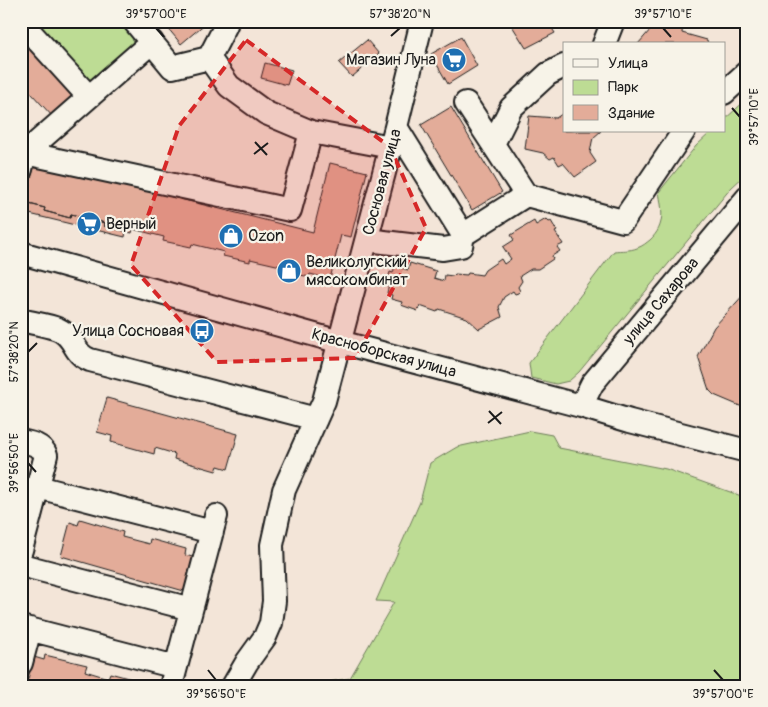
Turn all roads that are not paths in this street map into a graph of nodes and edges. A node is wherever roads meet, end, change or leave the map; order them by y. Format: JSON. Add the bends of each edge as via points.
{"nodes":[{"id":1,"x":134,"y":21,"type":"edge"},
{"id":2,"x":422,"y":21,"type":"edge"},
{"id":3,"x":613,"y":21,"type":"edge"},
{"id":4,"x":21,"y":22,"type":"edge"},
{"id":5,"x":226,"y":22,"type":"edge"},
{"id":6,"x":152,"y":42,"type":"junction"},
{"id":7,"x":605,"y":42,"type":"edge"},
{"id":8,"x":209,"y":58,"type":"junction"},
{"id":9,"x":563,"y":66,"type":"edge"},
{"id":10,"x":747,"y":72,"type":"edge"},
{"id":11,"x":726,"y":91,"type":"edge"},
{"id":12,"x":89,"y":97,"type":"junction"},
{"id":13,"x":466,"y":103,"type":"dead end"},
{"id":14,"x":311,"y":132,"type":"junction"},
{"id":15,"x":683,"y":132,"type":"edge"},
{"id":16,"x":394,"y":137,"type":"junction"},
{"id":17,"x":493,"y":144,"type":"junction"},
{"id":18,"x":23,"y":161,"type":"edge"},
{"id":19,"x":526,"y":195,"type":"junction"},
{"id":20,"x":747,"y":198,"type":"edge"},
{"id":21,"x":463,"y":235,"type":"junction"},
{"id":22,"x":366,"y":240,"type":"junction"},
{"id":23,"x":21,"y":253,"type":"edge"},
{"id":24,"x":21,"y":320,"type":"edge"},
{"id":25,"x":340,"y":342,"type":"junction"},
{"id":26,"x":581,"y":406,"type":"junction"},
{"id":27,"x":316,"y":419,"type":"junction"},
{"id":28,"x":21,"y":440,"type":"edge"},
{"id":29,"x":747,"y":450,"type":"edge"},
{"id":30,"x":38,"y":487,"type":"junction"},
{"id":31,"x":21,"y":550,"type":"edge"},
{"id":32,"x":21,"y":565,"type":"edge"},
{"id":33,"x":191,"y":609,"type":"junction"},
{"id":34,"x":26,"y":628,"type":"edge"},
{"id":35,"x":21,"y":663,"type":"edge"},
{"id":36,"x":174,"y":677,"type":"edge"},
{"id":37,"x":233,"y":686,"type":"edge"}],
"edges":[{"from":1,"to":6,"type":"street"},
{"from":2,"to":16,"type":"street","name":"Сосновая улица"},
{"from":3,"to":7,"type":"street"},
{"from":4,"to":12,"type":"street"},
{"from":5,"to":8,"type":"street"},
{"from":6,"to":8,"type":"street","via":[[172,67]]},
{"from":6,"to":12,"type":"street"},
{"from":8,"to":14,"type":"street","via":[[228,86],[266,113]]},
{"from":9,"to":17,"type":"street","via":[[548,74],[511,108]]},
{"from":10,"to":11,"type":"street"},
{"from":12,"to":18,"type":"street"},
{"from":13,"to":17,"type":"street"},
{"from":14,"to":16,"type":"street"},
{"from":14,"to":18,"type":"street","via":[[290,210]]},
{"from":15,"to":19,"type":"street","via":[[624,222]]},
{"from":16,"to":21,"type":"street"},
{"from":16,"to":22,"type":"street","name":"Сосновая улица"},
{"from":17,"to":19,"type":"street"},
{"from":19,"to":21,"type":"street"},
{"from":20,"to":26,"type":"street","name":"улица Сахарова","via":[[592,384]]},
{"from":21,"to":22,"type":"street","via":[[461,246],[443,249]]},
{"from":22,"to":25,"type":"street","name":"Сосновая улица"},
{"from":23,"to":25,"type":"street","name":"Красноборская улица"},
{"from":24,"to":27,"type":"street","via":[[62,331],[80,355],[90,360]]},
{"from":25,"to":26,"type":"street","name":"Красноборская улица"},
{"from":25,"to":27,"type":"street","name":"Сосновая улица"},
{"from":26,"to":29,"type":"street","name":"Красноборская улица"},
{"from":27,"to":37,"type":"street","name":"Сосновая улица","via":[[284,490],[272,545],[274,600],[271,623]]},
{"from":28,"to":30,"type":"street","via":[[40,447],[46,455]]},
{"from":30,"to":31,"type":"street"},
{"from":30,"to":33,"type":"street","via":[[214,524]]},
{"from":32,"to":33,"type":"street"},
{"from":33,"to":36,"type":"street"},
{"from":34,"to":35,"type":"street"},
{"from":34,"to":36,"type":"street"}]}
